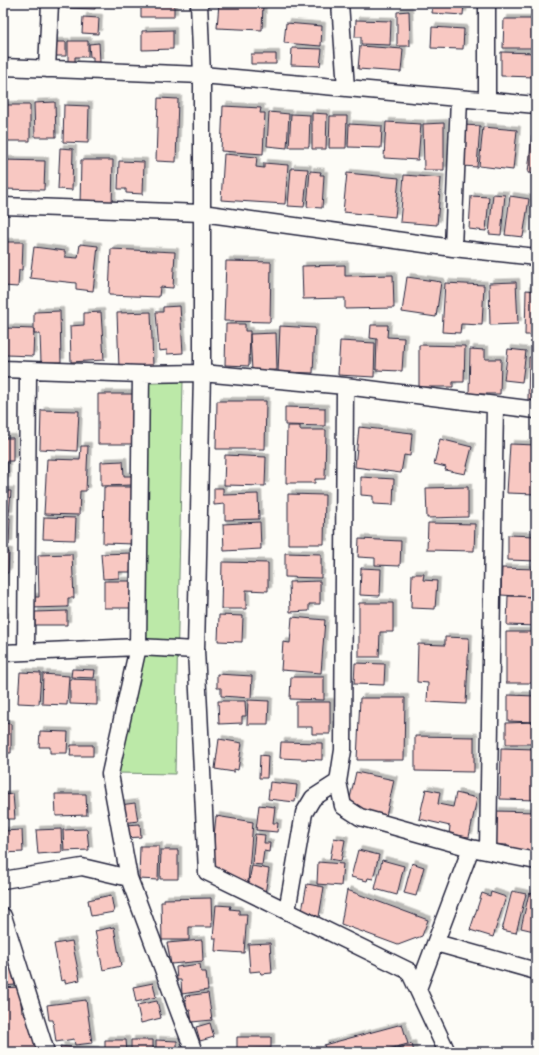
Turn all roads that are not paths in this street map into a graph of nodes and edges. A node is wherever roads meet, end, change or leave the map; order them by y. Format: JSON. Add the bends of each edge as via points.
{"nodes":[{"id":1,"x":50,"y":3,"type":"edge"},
{"id":2,"x":199,"y":3,"type":"edge"},
{"id":3,"x":340,"y":3,"type":"edge"},
{"id":4,"x":487,"y":3,"type":"edge"},
{"id":5,"x":3,"y":67,"type":"edge"},
{"id":6,"x":47,"y":69,"type":"junction"},
{"id":7,"x":202,"y":75,"type":"junction"},
{"id":8,"x":346,"y":88,"type":"junction"},
{"id":9,"x":459,"y":98,"type":"junction"},
{"id":10,"x":487,"y":101,"type":"junction"},
{"id":11,"x":536,"y":105,"type":"edge"},
{"id":12,"x":3,"y":206,"type":"edge"},
{"id":13,"x":202,"y":213,"type":"junction"},
{"id":14,"x":453,"y":248,"type":"junction"},
{"id":15,"x":536,"y":257,"type":"edge"},
{"id":16,"x":3,"y":369,"type":"edge"},
{"id":17,"x":28,"y":371,"type":"junction"},
{"id":18,"x":202,"y":373,"type":"junction"},
{"id":19,"x":141,"y":374,"type":"junction"},
{"id":20,"x":346,"y":386,"type":"junction"},
{"id":21,"x":495,"y":405,"type":"junction"},
{"id":22,"x":536,"y":410,"type":"edge"},
{"id":23,"x":138,"y":647,"type":"junction"},
{"id":24,"x":196,"y":650,"type":"junction"},
{"id":25,"x":26,"y":652,"type":"junction"},
{"id":26,"x":3,"y":653,"type":"edge"},
{"id":27,"x":338,"y":782,"type":"junction"},
{"id":28,"x":471,"y":848,"type":"junction"},
{"id":29,"x":488,"y":850,"type":"junction"},
{"id":30,"x":536,"y":862,"type":"edge"},
{"id":31,"x":129,"y":878,"type":"junction"},
{"id":32,"x":3,"y":880,"type":"edge"},
{"id":33,"x":287,"y":911,"type":"junction"},
{"id":34,"x":3,"y":916,"type":"edge"},
{"id":35,"x":436,"y":943,"type":"junction"},
{"id":36,"x":536,"y":970,"type":"edge"},
{"id":37,"x":418,"y":988,"type":"junction"},
{"id":38,"x":46,"y":1052,"type":"edge"},
{"id":39,"x":194,"y":1052,"type":"edge"},
{"id":40,"x":447,"y":1052,"type":"edge"}],
"edges":[{"from":1,"to":6,"type":"street"},
{"from":2,"to":7,"type":"street"},
{"from":3,"to":8,"type":"street"},
{"from":4,"to":10,"type":"street"},
{"from":5,"to":6,"type":"street"},
{"from":6,"to":7,"type":"street"},
{"from":7,"to":8,"type":"street"},
{"from":7,"to":13,"type":"street"},
{"from":8,"to":9,"type":"street"},
{"from":9,"to":10,"type":"street"},
{"from":9,"to":14,"type":"street"},
{"from":10,"to":11,"type":"street"},
{"from":12,"to":13,"type":"street"},
{"from":13,"to":14,"type":"street"},
{"from":13,"to":18,"type":"street"},
{"from":14,"to":15,"type":"street"},
{"from":16,"to":17,"type":"street"},
{"from":17,"to":19,"type":"street"},
{"from":17,"to":25,"type":"street"},
{"from":18,"to":19,"type":"street"},
{"from":18,"to":20,"type":"street"},
{"from":18,"to":24,"type":"street"},
{"from":19,"to":23,"type":"street"},
{"from":20,"to":21,"type":"street"},
{"from":20,"to":27,"type":"street","via":[[343,750]]},
{"from":21,"to":22,"type":"street"},
{"from":21,"to":29,"type":"street"},
{"from":23,"to":24,"type":"street"},
{"from":23,"to":25,"type":"street"},
{"from":23,"to":31,"type":"street","via":[[110,774]]},
{"from":24,"to":33,"type":"street","via":[[207,872]]},
{"from":25,"to":26,"type":"street"},
{"from":27,"to":28,"type":"street","via":[[343,806],[360,817]]},
{"from":27,"to":33,"type":"street","via":[[313,798],[304,813]]},
{"from":28,"to":29,"type":"street"},
{"from":28,"to":35,"type":"street"},
{"from":29,"to":30,"type":"street"},
{"from":31,"to":32,"type":"street","via":[[82,867]]},
{"from":31,"to":39,"type":"street"},
{"from":33,"to":37,"type":"street","via":[[409,971]]},
{"from":34,"to":38,"type":"street"},
{"from":35,"to":36,"type":"street"},
{"from":35,"to":37,"type":"street"},
{"from":37,"to":40,"type":"street"}]}
